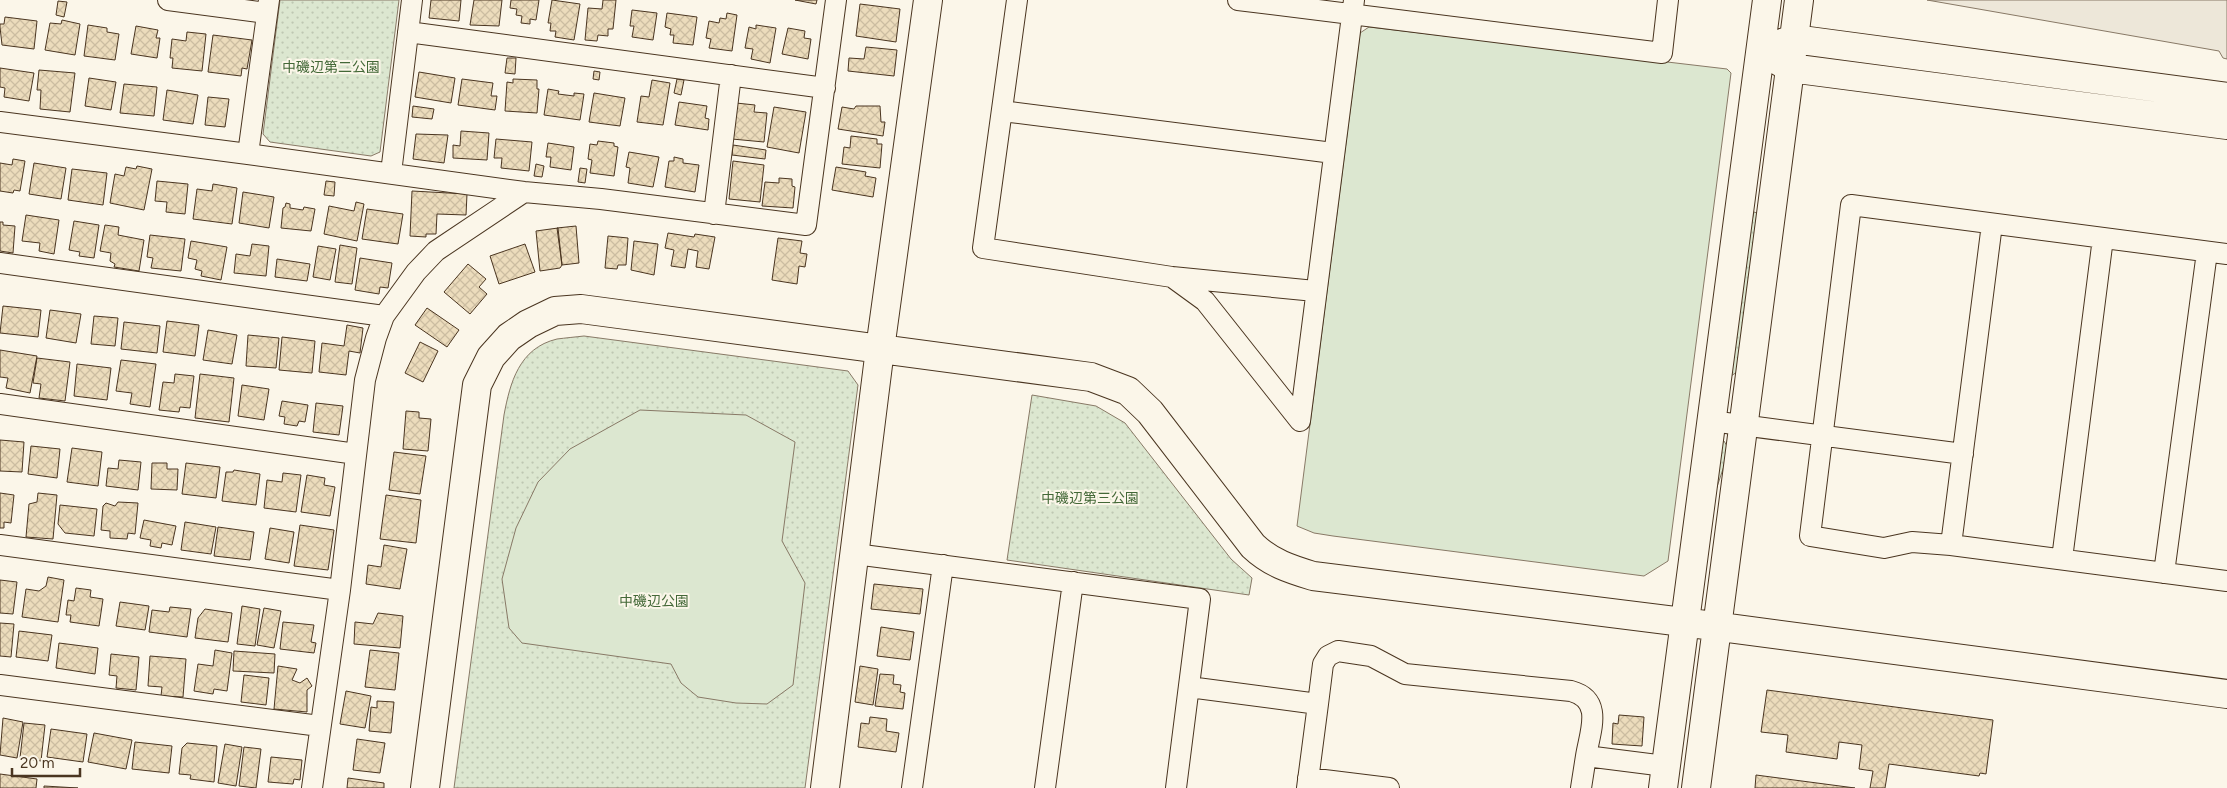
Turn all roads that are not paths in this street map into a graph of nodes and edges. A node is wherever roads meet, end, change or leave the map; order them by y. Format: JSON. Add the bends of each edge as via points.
{"nodes":[{"id":1,"x":168,"y":0,"type":"edge"},
{"id":2,"x":412,"y":0,"type":"edge"},
{"id":3,"x":836,"y":0,"type":"edge"},
{"id":4,"x":928,"y":0,"type":"edge"},
{"id":5,"x":1017,"y":0,"type":"edge"},
{"id":6,"x":1238,"y":0,"type":"edge"},
{"id":7,"x":1668,"y":0,"type":"edge"},
{"id":8,"x":1767,"y":0,"type":"edge"},
{"id":9,"x":1799,"y":0,"type":"edge"},
{"id":10,"x":268,"y":6,"type":"edge"},
{"id":11,"x":1353,"y":7,"type":"edge"},
{"id":12,"x":408,"y":32,"type":"junction"},
{"id":13,"x":1794,"y":39,"type":"junction"},
{"id":14,"x":1760,"y":50,"type":"junction"},
{"id":15,"x":1790,"y":68,"type":"junction"},
{"id":16,"x":731,"y":76,"type":"junction"},
{"id":17,"x":825,"y":88,"type":"junction"},
{"id":18,"x":2227,"y":97,"type":"edge"},
{"id":19,"x":1002,"y":111,"type":"junction"},
{"id":20,"x":0,"y":122,"type":"edge"},
{"id":21,"x":2227,"y":125,"type":"edge"},
{"id":22,"x":248,"y":154,"type":"junction"},
{"id":23,"x":1333,"y":154,"type":"junction"},
{"id":24,"x":391,"y":173,"type":"junction"},
{"id":25,"x":524,"y":192,"type":"junction"},
{"id":26,"x":714,"y":214,"type":"junction"},
{"id":27,"x":1992,"y":224,"type":"junction"},
{"id":28,"x":2103,"y":238,"type":"junction"},
{"id":29,"x":2207,"y":252,"type":"junction"},
{"id":30,"x":2227,"y":254,"type":"edge"},
{"id":31,"x":0,"y":263,"type":"edge"},
{"id":32,"x":1172,"y":277,"type":"junction"},
{"id":33,"x":1315,"y":291,"type":"junction"},
{"id":34,"x":384,"y":316,"type":"junction"},
{"id":35,"x":880,"y":349,"type":"junction"},
{"id":36,"x":0,"y":404,"type":"edge"},
{"id":37,"x":1711,"y":421,"type":"junction"},
{"id":38,"x":1744,"y":426,"type":"junction"},
{"id":39,"x":1822,"y":436,"type":"junction"},
{"id":40,"x":356,"y":454,"type":"junction"},
{"id":41,"x":1963,"y":454,"type":"junction"},
{"id":42,"x":0,"y":545,"type":"edge"},
{"id":43,"x":1951,"y":545,"type":"junction"},
{"id":44,"x":855,"y":554,"type":"junction"},
{"id":45,"x":2062,"y":559,"type":"junction"},
{"id":46,"x":943,"y":564,"type":"junction"},
{"id":47,"x":2164,"y":573,"type":"junction"},
{"id":48,"x":2227,"y":580,"type":"edge"},
{"id":49,"x":1073,"y":582,"type":"junction"},
{"id":50,"x":340,"y":590,"type":"junction"},
{"id":51,"x":1683,"y":622,"type":"junction"},
{"id":52,"x":1716,"y":626,"type":"junction"},
{"id":53,"x":0,"y":685,"type":"edge"},
{"id":54,"x":1189,"y":688,"type":"junction"},
{"id":55,"x":2227,"y":694,"type":"edge"},
{"id":56,"x":1318,"y":704,"type":"junction"},
{"id":57,"x":320,"y":726,"type":"junction"},
{"id":58,"x":1586,"y":756,"type":"junction"},
{"id":59,"x":1664,"y":777,"type":"edge"},
{"id":60,"x":1307,"y":783,"type":"edge"},
{"id":61,"x":312,"y":788,"type":"edge"},
{"id":62,"x":425,"y":788,"type":"edge"},
{"id":63,"x":825,"y":788,"type":"edge"},
{"id":64,"x":912,"y":788,"type":"edge"},
{"id":65,"x":1045,"y":788,"type":"edge"},
{"id":66,"x":1176,"y":788,"type":"edge"},
{"id":67,"x":1389,"y":788,"type":"edge"},
{"id":68,"x":1581,"y":788,"type":"edge"},
{"id":69,"x":1696,"y":788,"type":"edge"}],
"edges":[{"from":1,"to":10,"type":"street"},
{"from":2,"to":12,"type":"street"},
{"from":3,"to":17,"type":"street"},
{"from":4,"to":35,"type":"street"},
{"from":5,"to":19,"type":"street"},
{"from":6,"to":11,"type":"street"},
{"from":7,"to":11,"type":"street","via":[[1662,53]]},
{"from":8,"to":14,"type":"street"},
{"from":9,"to":13,"type":"street"},
{"from":10,"to":22,"type":"street"},
{"from":11,"to":23,"type":"street"},
{"from":12,"to":16,"type":"street"},
{"from":12,"to":24,"type":"street"},
{"from":13,"to":14,"type":"street"},
{"from":13,"to":15,"type":"street"},
{"from":13,"to":18,"type":"street"},
{"from":14,"to":15,"type":"street"},
{"from":14,"to":37,"type":"street"},
{"from":15,"to":21,"type":"street"},
{"from":15,"to":38,"type":"street"},
{"from":16,"to":17,"type":"street"},
{"from":16,"to":26,"type":"street"},
{"from":17,"to":26,"type":"street","via":[[806,226]]},
{"from":19,"to":23,"type":"street"},
{"from":19,"to":32,"type":"street","via":[[983,248]]},
{"from":20,"to":22,"type":"street"},
{"from":22,"to":24,"type":"street"},
{"from":23,"to":33,"type":"street"},
{"from":24,"to":25,"type":"street"},
{"from":25,"to":26,"type":"street"},
{"from":25,"to":34,"type":"street","via":[[436,251]]},
{"from":27,"to":28,"type":"street"},
{"from":27,"to":39,"type":"street","via":[[1851,205]]},
{"from":27,"to":41,"type":"street"},
{"from":28,"to":29,"type":"street"},
{"from":28,"to":45,"type":"street"},
{"from":29,"to":30,"type":"street"},
{"from":29,"to":47,"type":"street"},
{"from":31,"to":34,"type":"street"},
{"from":32,"to":33,"type":"street"},
{"from":32,"to":33,"type":"street","via":[[1205,301],[1300,421]]},
{"from":34,"to":40,"type":"street","via":[[364,380]]},
{"from":35,"to":44,"type":"street"},
{"from":35,"to":51,"type":"street","via":[[1091,377],[1128,391],[1150,412],[1253,546],[1284,568],[1313,576]]},
{"from":35,"to":62,"type":"street","via":[[581,309],[554,311],[509,338],[491,357],[477,386]]},
{"from":36,"to":40,"type":"street"},
{"from":37,"to":38,"type":"street"},
{"from":37,"to":51,"type":"street"},
{"from":38,"to":39,"type":"street"},
{"from":38,"to":52,"type":"street"},
{"from":39,"to":41,"type":"street"},
{"from":39,"to":43,"type":"street","via":[[1810,536],[1884,548],[1912,542]]},
{"from":40,"to":50,"type":"street"},
{"from":41,"to":43,"type":"street"},
{"from":42,"to":50,"type":"street"},
{"from":43,"to":45,"type":"street"},
{"from":44,"to":46,"type":"street"},
{"from":44,"to":63,"type":"street"},
{"from":45,"to":47,"type":"street"},
{"from":46,"to":49,"type":"street"},
{"from":46,"to":64,"type":"street"},
{"from":47,"to":48,"type":"street"},
{"from":49,"to":54,"type":"street","via":[[1200,599]]},
{"from":49,"to":65,"type":"street"},
{"from":50,"to":57,"type":"street"},
{"from":51,"to":52,"type":"street"},
{"from":51,"to":59,"type":"street"},
{"from":52,"to":55,"type":"street"},
{"from":52,"to":69,"type":"street"},
{"from":53,"to":57,"type":"street"},
{"from":54,"to":56,"type":"street"},
{"from":54,"to":66,"type":"street"},
{"from":56,"to":58,"type":"street","via":[[1323,664],[1328,656],[1338,651],[1371,656],[1405,674],[1571,691],[1581,694],[1591,703],[1593,714]]},
{"from":56,"to":60,"type":"street"},
{"from":57,"to":61,"type":"street"},
{"from":58,"to":59,"type":"street"},
{"from":58,"to":68,"type":"street"},
{"from":60,"to":67,"type":"street"}]}
